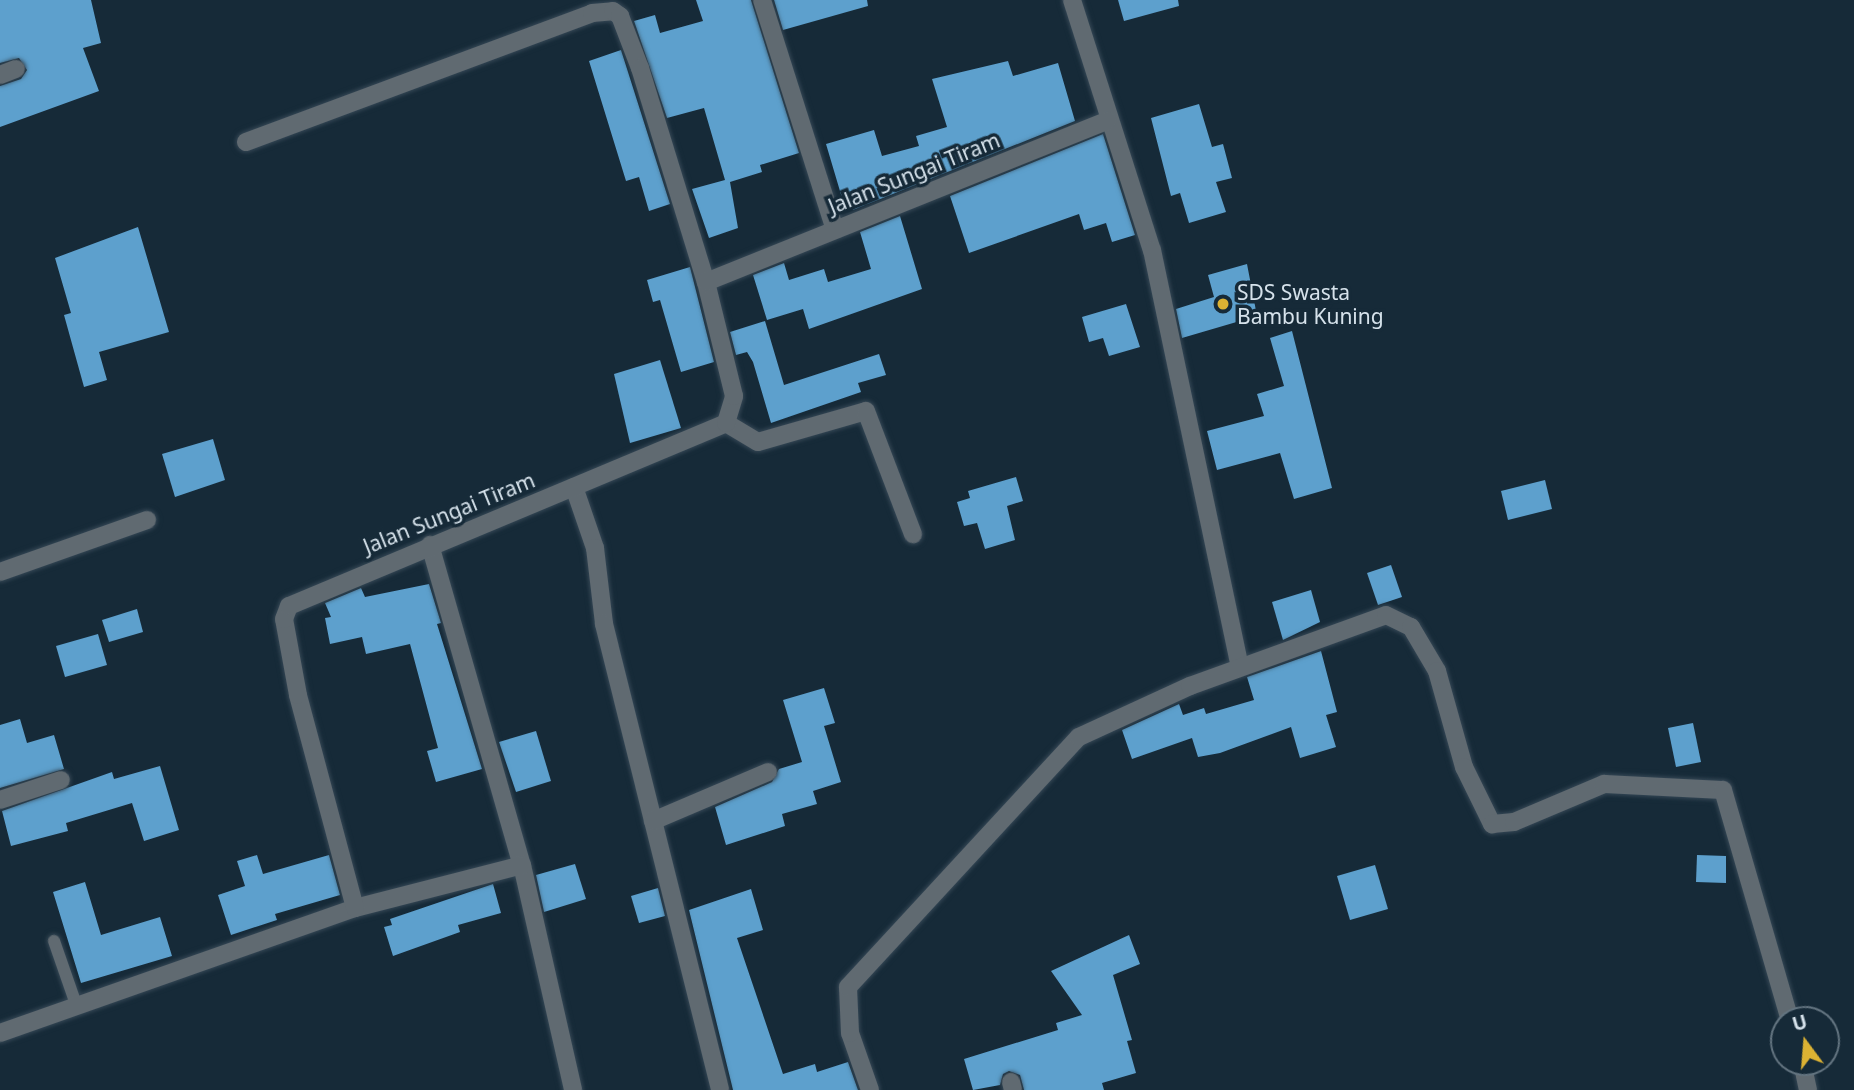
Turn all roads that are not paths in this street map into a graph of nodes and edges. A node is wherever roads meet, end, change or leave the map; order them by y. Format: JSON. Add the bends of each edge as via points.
{"nodes":[{"id":1,"x":762,"y":0,"type":"edge"},
{"id":2,"x":1072,"y":0,"type":"edge"},
{"id":3,"x":1108,"y":120,"type":"junction"},
{"id":4,"x":246,"y":142,"type":"dead end"},
{"id":5,"x":835,"y":230,"type":"junction"},
{"id":6,"x":706,"y":282,"type":"junction"},
{"id":7,"x":726,"y":423,"type":"junction"},
{"id":8,"x":574,"y":487,"type":"junction"},
{"id":9,"x":146,"y":520,"type":"dead end"},
{"id":10,"x":913,"y":534,"type":"dead end"},
{"id":11,"x":430,"y":545,"type":"junction"},
{"id":12,"x":0,"y":572,"type":"edge"},
{"id":13,"x":1240,"y":667,"type":"junction"},
{"id":14,"x":768,"y":772,"type":"dead end"},
{"id":15,"x":61,"y":780,"type":"dead end"},
{"id":16,"x":0,"y":800,"type":"edge"},
{"id":17,"x":653,"y":821,"type":"junction"},
{"id":18,"x":522,"y":865,"type":"junction"},
{"id":19,"x":355,"y":908,"type":"junction"},
{"id":20,"x":54,"y":941,"type":"dead end"},
{"id":21,"x":76,"y":1004,"type":"junction"},
{"id":22,"x":1786,"y":1006,"type":"edge"},
{"id":23,"x":0,"y":1033,"type":"edge"},
{"id":24,"x":573,"y":1090,"type":"edge"},
{"id":25,"x":720,"y":1090,"type":"edge"},
{"id":26,"x":870,"y":1090,"type":"edge"}],
"edges":[{"from":1,"to":5,"type":"street"},
{"from":2,"to":3,"type":"street"},
{"from":3,"to":5,"type":"street","name":"Jalan Sungai Tiram"},
{"from":3,"to":13,"type":"street","via":[[1152,250]]},
{"from":4,"to":6,"type":"street","via":[[593,13],[612,11],[620,16],[640,68]]},
{"from":5,"to":6,"type":"street","name":"Jalan Sungai Tiram"},
{"from":6,"to":7,"type":"street","via":[[734,396]]},
{"from":7,"to":8,"type":"street","name":"Jalan Sungai Tiram"},
{"from":7,"to":10,"type":"street","via":[[758,442],[866,411]]},
{"from":8,"to":11,"type":"street","name":"Jalan Sungai Tiram"},
{"from":8,"to":17,"type":"street","via":[[595,548],[604,624]]},
{"from":9,"to":12,"type":"street"},
{"from":11,"to":18,"type":"street"},
{"from":11,"to":19,"type":"street","name":"Jalan Sungai Tiram","via":[[300,598],[285,613],[298,695]]},
{"from":13,"to":22,"type":"street","via":[[1386,615],[1399,617],[1437,671],[1464,767],[1486,816],[1498,826],[1604,785],[1723,790]]},
{"from":13,"to":26,"type":"street","via":[[1079,737],[856,974],[845,1003]]},
{"from":14,"to":17,"type":"street"},
{"from":15,"to":16,"type":"street"},
{"from":17,"to":25,"type":"street"},
{"from":18,"to":19,"type":"street"},
{"from":18,"to":24,"type":"street"},
{"from":19,"to":21,"type":"street"},
{"from":20,"to":21,"type":"lane"},
{"from":21,"to":23,"type":"street"}]}
